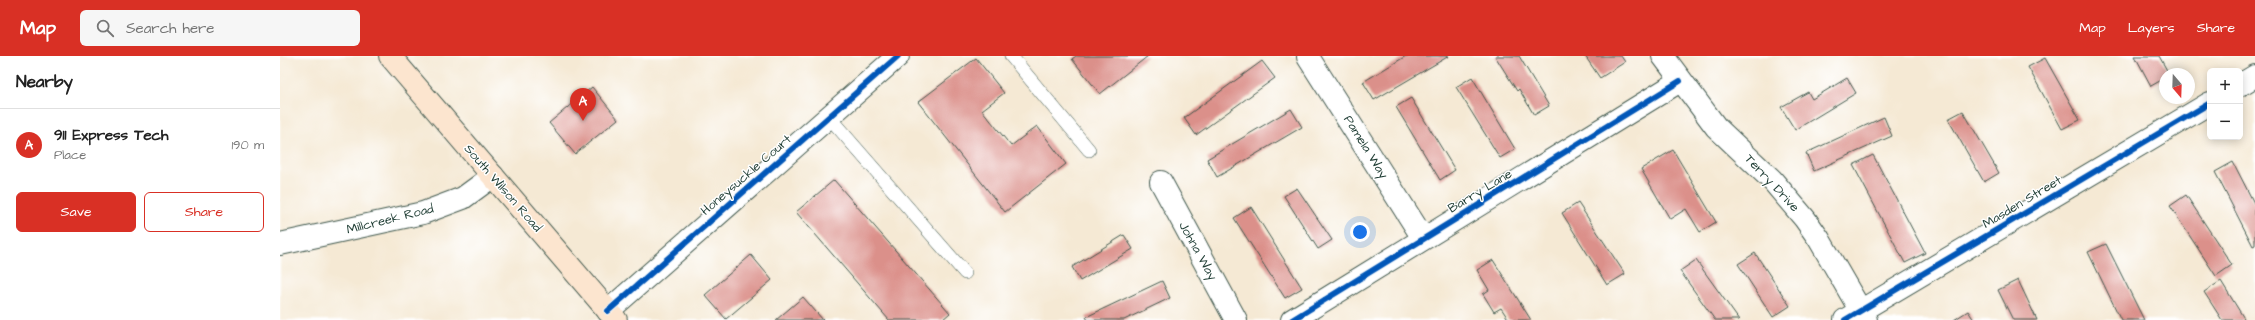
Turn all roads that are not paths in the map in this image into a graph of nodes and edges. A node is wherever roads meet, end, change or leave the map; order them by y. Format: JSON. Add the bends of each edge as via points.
{"nodes":[{"id":1,"x":390,"y":56,"type":"edge"},
{"id":2,"x":898,"y":56,"type":"edge"},
{"id":3,"x":1011,"y":56,"type":"edge"},
{"id":4,"x":1663,"y":56,"type":"edge"},
{"id":5,"x":1308,"y":57,"type":"edge"},
{"id":6,"x":2255,"y":76,"type":"edge"},
{"id":7,"x":1680,"y":81,"type":"junction"},
{"id":8,"x":2243,"y":83,"type":"edge"},
{"id":9,"x":2208,"y":104,"type":"edge"},
{"id":10,"x":829,"y":117,"type":"junction"},
{"id":11,"x":1089,"y":150,"type":"dead end"},
{"id":12,"x":492,"y":176,"type":"junction"},
{"id":13,"x":1161,"y":182,"type":"dead end"},
{"id":14,"x":1423,"y":238,"type":"junction"},
{"id":15,"x":280,"y":244,"type":"edge"},
{"id":16,"x":965,"y":272,"type":"dead end"},
{"id":17,"x":612,"y":315,"type":"edge"},
{"id":18,"x":1857,"y":316,"type":"edge"},
{"id":19,"x":1236,"y":320,"type":"edge"},
{"id":20,"x":1292,"y":320,"type":"edge"}],
"edges":[{"from":1,"to":12,"type":"main road","name":"South Wilson Road"},
{"from":2,"to":10,"type":"street","name":"Honeysuckle Court"},
{"from":3,"to":11,"type":"lane"},
{"from":4,"to":7,"type":"street","name":"Terry Drive"},
{"from":5,"to":14,"type":"street","name":"Pamela Way"},
{"from":6,"to":8,"type":"street"},
{"from":7,"to":14,"type":"street","name":"Barry Lane"},
{"from":7,"to":18,"type":"street","name":"Terry Drive","via":[[1716,127],[1772,180],[1805,219]]},
{"from":9,"to":18,"type":"street","name":"Masden Street"},
{"from":10,"to":16,"type":"lane"},
{"from":10,"to":17,"type":"street","name":"Honeysuckle Court"},
{"from":12,"to":15,"type":"street","name":"Millcreek Road","via":[[463,198],[423,213]]},
{"from":12,"to":17,"type":"main road","name":"South Wilson Road"},
{"from":13,"to":19,"type":"street","name":"Johna Way"},
{"from":14,"to":20,"type":"street","name":"Barry Lane"}]}
